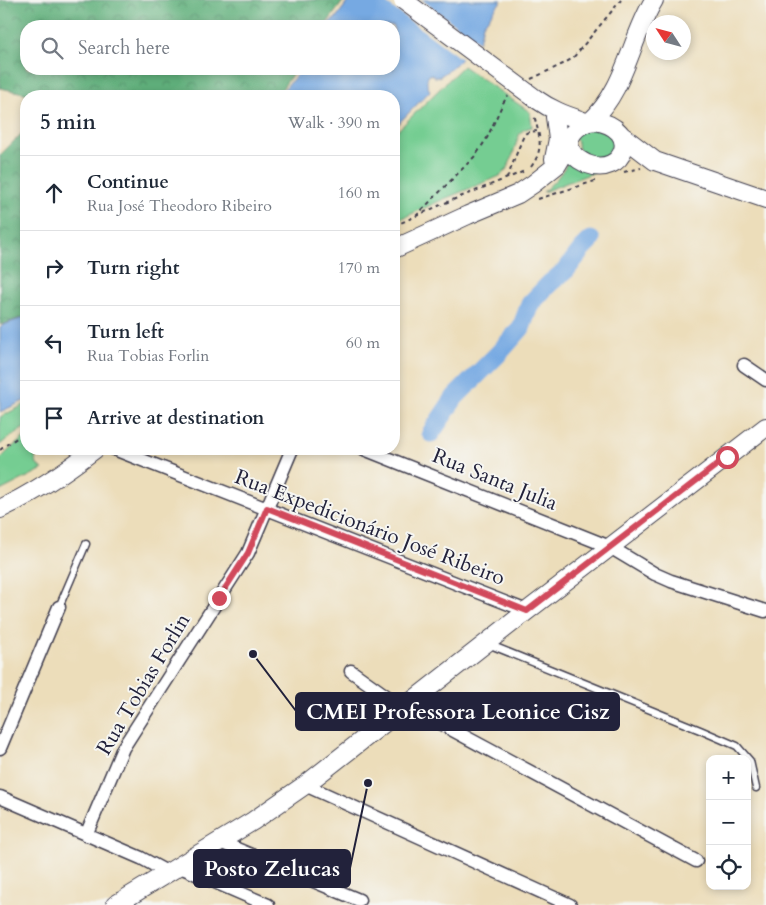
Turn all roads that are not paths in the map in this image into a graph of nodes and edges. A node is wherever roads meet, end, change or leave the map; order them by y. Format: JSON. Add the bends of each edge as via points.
{"nodes":[{"id":1,"x":403,"y":0,"type":"edge"},
{"id":2,"x":654,"y":0,"type":"edge"},
{"id":3,"x":543,"y":109,"type":"junction"},
{"id":4,"x":588,"y":122,"type":"junction"},
{"id":5,"x":621,"y":135,"type":"junction"},
{"id":6,"x":569,"y":142,"type":"junction"},
{"id":7,"x":649,"y":164,"type":"junction"},
{"id":8,"x":548,"y":173,"type":"junction"},
{"id":9,"x":601,"y":174,"type":"junction"},
{"id":10,"x":766,"y":199,"type":"edge"},
{"id":11,"x":400,"y":246,"type":"edge"},
{"id":12,"x":744,"y":365,"type":"dead end"},
{"id":13,"x":766,"y":380,"type":"edge"},
{"id":14,"x":766,"y":427,"type":"edge"},
{"id":15,"x":87,"y":455,"type":"edge"},
{"id":16,"x":130,"y":455,"type":"edge"},
{"id":17,"x":289,"y":455,"type":"edge"},
{"id":18,"x":379,"y":455,"type":"edge"},
{"id":19,"x":267,"y":508,"type":"junction"},
{"id":20,"x":0,"y":509,"type":"edge"},
{"id":21,"x":86,"y":544,"type":"dead end"},
{"id":22,"x":610,"y":547,"type":"junction"},
{"id":23,"x":59,"y":607,"type":"joint"},
{"id":24,"x":527,"y":611,"type":"junction"},
{"id":25,"x":765,"y":611,"type":"edge"},
{"id":26,"x":485,"y":643,"type":"junction"},
{"id":27,"x":351,"y":671,"type":"dead end"},
{"id":28,"x":405,"y":706,"type":"junction"},
{"id":29,"x":0,"y":748,"type":"edge"},
{"id":30,"x":305,"y":785,"type":"junction"},
{"id":31,"x":756,"y":788,"type":"dead end"},
{"id":32,"x":0,"y":797,"type":"edge"},
{"id":33,"x":86,"y":835,"type":"junction"},
{"id":34,"x":220,"y":842,"type":"junction"},
{"id":35,"x":696,"y":861,"type":"dead end"},
{"id":36,"x":173,"y":869,"type":"junction"},
{"id":37,"x":359,"y":900,"type":"dead end"},
{"id":38,"x":115,"y":905,"type":"edge"},
{"id":39,"x":268,"y":905,"type":"edge"},
{"id":40,"x":570,"y":905,"type":"edge"}],
"edges":[{"from":1,"to":3,"type":"main road","bridge":true},
{"from":2,"to":4,"type":"main road","via":[[617,87],[602,111]]},
{"from":3,"to":4,"type":"main road"},
{"from":3,"to":6,"type":"main road"},
{"from":3,"to":8,"type":"main road","via":[[558,139]]},
{"from":4,"to":5,"type":"main road","via":[[604,122]]},
{"from":4,"to":6,"type":"main road","via":[[576,130]]},
{"from":5,"to":7,"type":"main road"},
{"from":5,"to":9,"type":"main road","via":[[624,144],[622,154]]},
{"from":6,"to":8,"type":"main road","via":[[557,165]]},
{"from":6,"to":9,"type":"main road","via":[[576,158]]},
{"from":7,"to":9,"type":"main road","via":[[626,163]]},
{"from":7,"to":10,"type":"main road"},
{"from":8,"to":11,"type":"main road","via":[[518,194]]},
{"from":12,"to":13,"type":"street"},
{"from":14,"to":22,"type":"main road"},
{"from":15,"to":20,"type":"main road","via":[[32,493]]},
{"from":16,"to":19,"type":"street","name":"Rua Expedicionário José Ribeiro"},
{"from":17,"to":19,"type":"street","name":"Rua Tobias Forlin"},
{"from":18,"to":22,"type":"street","name":"Rua Santa Julia"},
{"from":19,"to":24,"type":"street","name":"Rua Expedicionário José Ribeiro"},
{"from":19,"to":33,"type":"street","name":"Rua Tobias Forlin","via":[[248,553],[123,748]]},
{"from":21,"to":23,"type":"lane"},
{"from":22,"to":24,"type":"main road"},
{"from":22,"to":25,"type":"street","name":"Rua Santa Julia","via":[[671,581]]},
{"from":23,"to":29,"type":"street"},
{"from":24,"to":26,"type":"main road"},
{"from":26,"to":28,"type":"main road"},
{"from":26,"to":31,"type":"lane","via":[[737,746],[750,761]]},
{"from":27,"to":28,"type":"street"},
{"from":28,"to":30,"type":"main road"},
{"from":28,"to":35,"type":"street"},
{"from":30,"to":34,"type":"main road"},
{"from":30,"to":40,"type":"street"},
{"from":32,"to":33,"type":"street"},
{"from":33,"to":36,"type":"street"},
{"from":34,"to":36,"type":"main road"},
{"from":34,"to":37,"type":"street"},
{"from":36,"to":38,"type":"main road"},
{"from":36,"to":39,"type":"street"}]}
